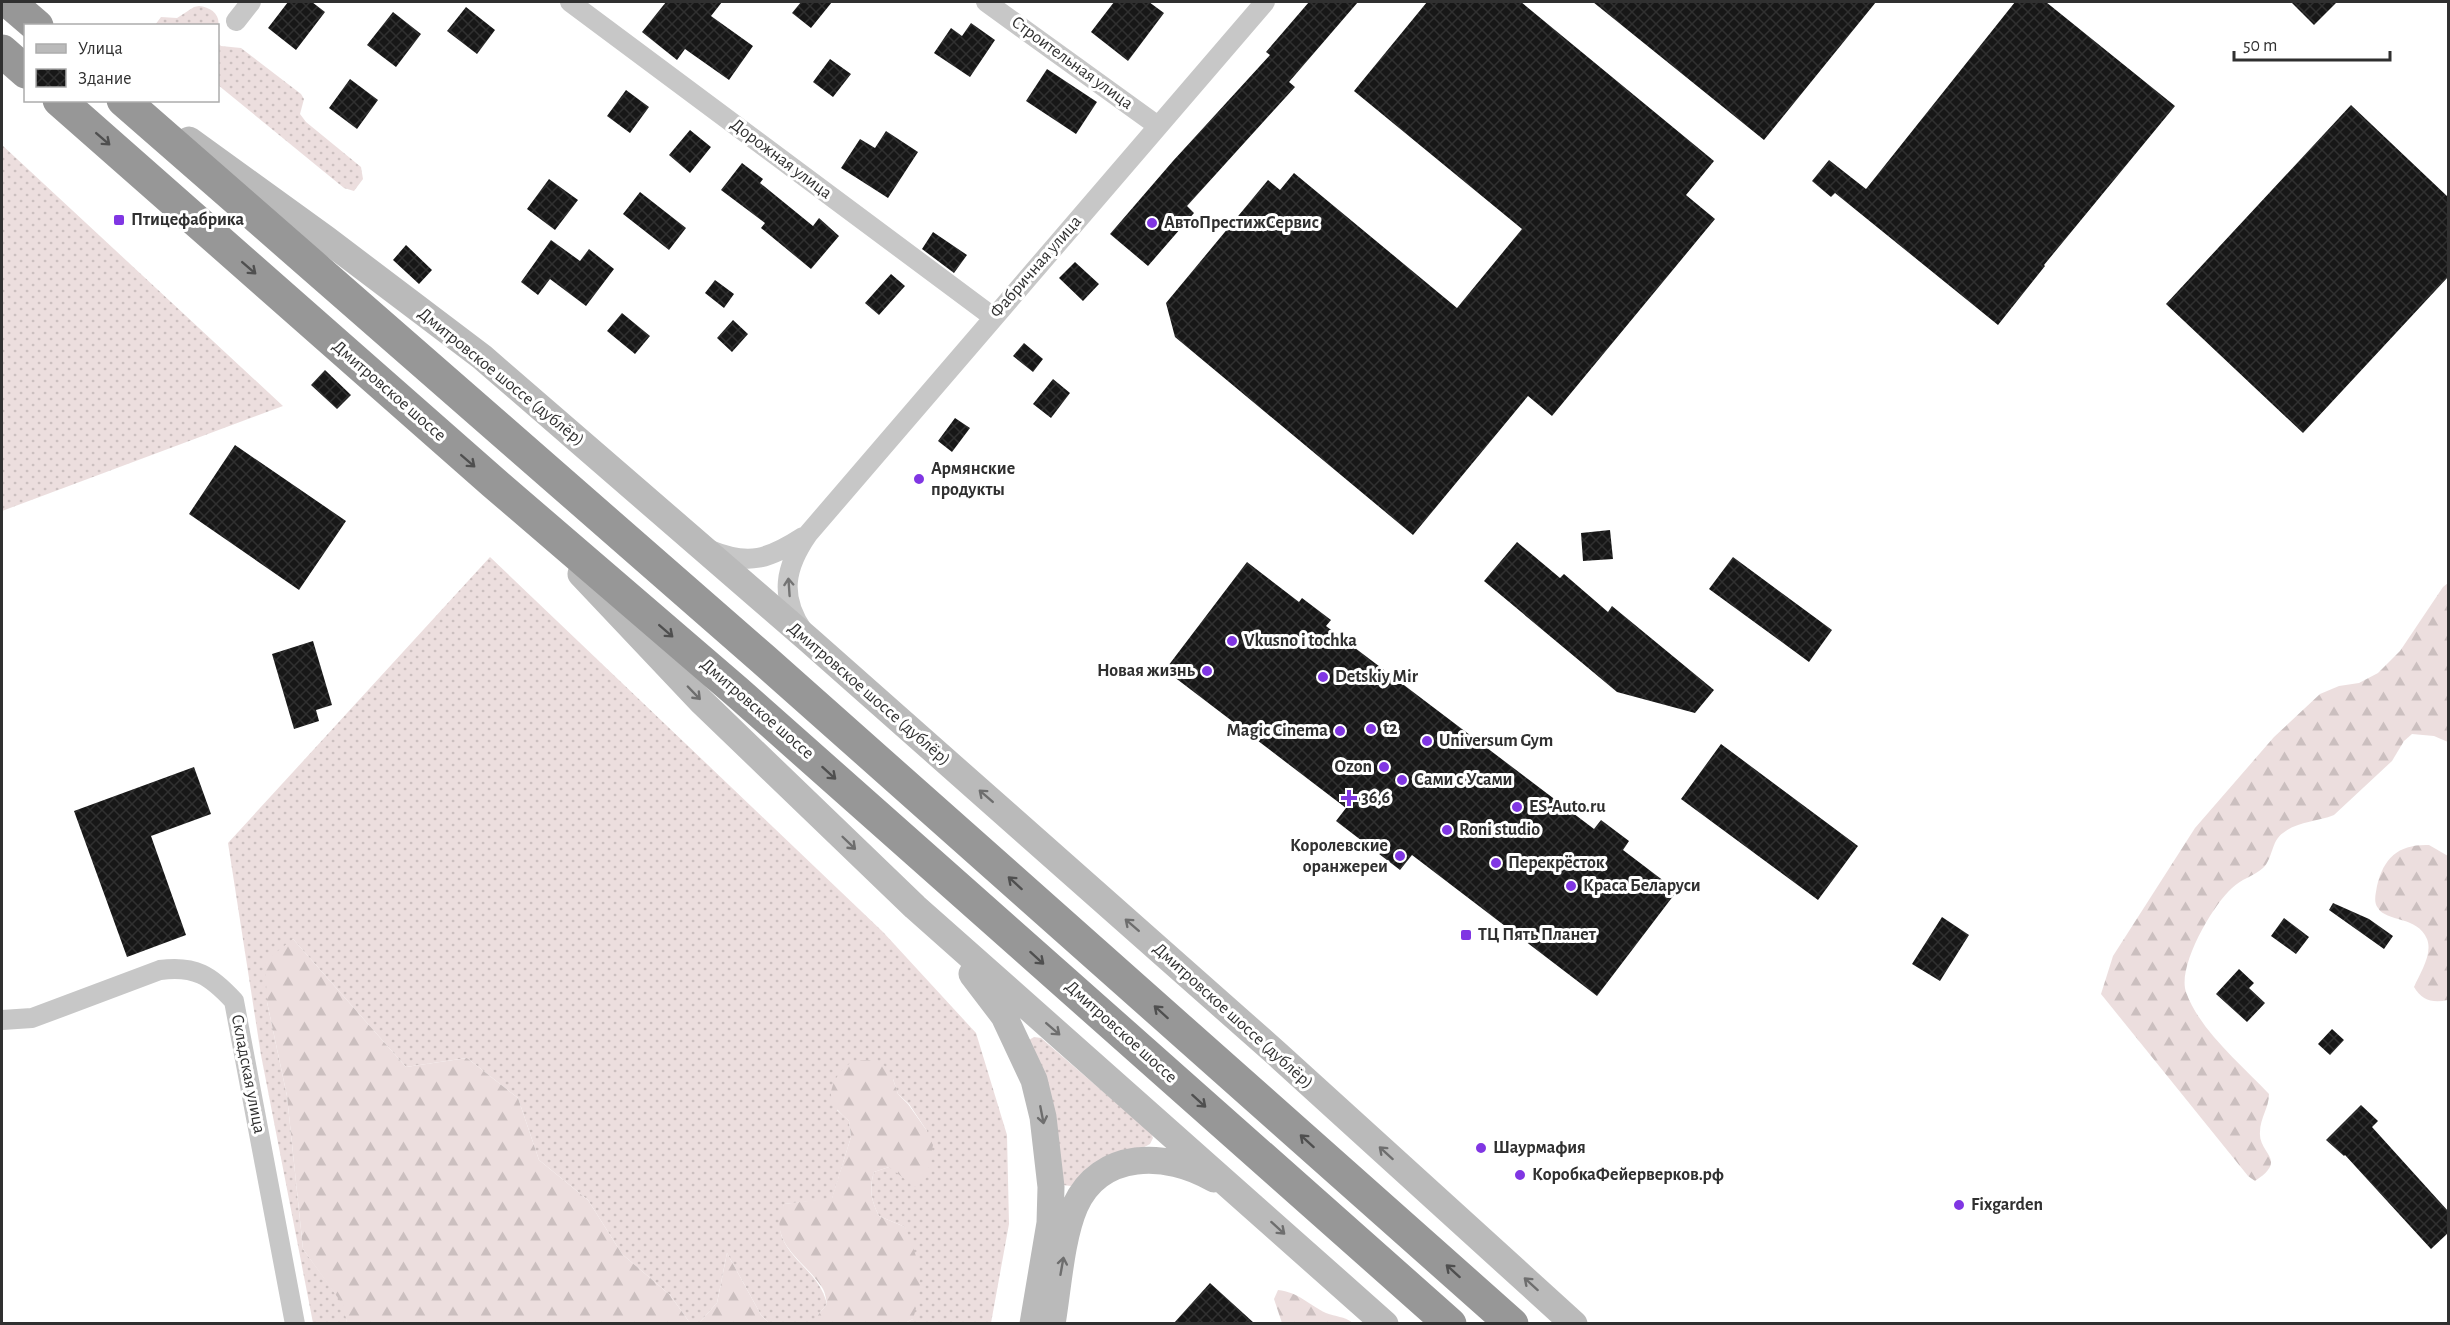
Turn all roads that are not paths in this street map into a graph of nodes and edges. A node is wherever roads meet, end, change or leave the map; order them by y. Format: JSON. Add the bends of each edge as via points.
{"nodes":[{"id":1,"x":9,"y":2,"type":"edge"},
{"id":2,"x":251,"y":2,"type":"edge"},
{"id":3,"x":570,"y":2,"type":"edge"},
{"id":4,"x":986,"y":2,"type":"edge"},
{"id":5,"x":1265,"y":2,"type":"edge"},
{"id":6,"x":236,"y":21,"type":"dead end"},
{"id":7,"x":35,"y":24,"type":"edge"},
{"id":8,"x":2,"y":51,"type":"edge"},
{"id":9,"x":24,"y":70,"type":"edge"},
{"id":10,"x":61,"y":102,"type":"edge"},
{"id":11,"x":125,"y":102,"type":"edge"},
{"id":12,"x":137,"y":102,"type":"edge"},
{"id":13,"x":1158,"y":126,"type":"junction"},
{"id":14,"x":993,"y":317,"type":"junction"},
{"id":15,"x":494,"y":483,"type":"junction"},
{"id":16,"x":808,"y":534,"type":"junction"},
{"id":17,"x":701,"y":546,"type":"junction"},
{"id":18,"x":809,"y":640,"type":"junction"},
{"id":19,"x":915,"y":907,"type":"junction"},
{"id":20,"x":2,"y":1020,"type":"edge"},
{"id":21,"x":1246,"y":1198,"type":"junction"},
{"id":22,"x":296,"y":1323,"type":"edge"},
{"id":23,"x":1033,"y":1323,"type":"edge"},
{"id":24,"x":1052,"y":1323,"type":"edge"},
{"id":25,"x":1385,"y":1323,"type":"edge"},
{"id":26,"x":1450,"y":1323,"type":"edge"},
{"id":27,"x":1512,"y":1323,"type":"edge"},
{"id":28,"x":1574,"y":1323,"type":"edge"}],
"edges":[{"from":1,"to":7,"type":"highway"},
{"from":2,"to":6,"type":"street"},
{"from":3,"to":14,"type":"street","name":"Дорожная улица"},
{"from":4,"to":13,"type":"street","name":"Строительная улица"},
{"from":5,"to":13,"type":"street","name":"Фабричная улица"},
{"from":8,"to":9,"type":"highway"},
{"from":10,"to":15,"type":"highway","name":"Дмитровское шоссе","one_way":true},
{"from":27,"to":11,"type":"highway","one_way":true,"via":[[772,666]]},
{"from":12,"to":17,"type":"main road","name":"Дмитровское шоссе (дублёр)","via":[[482,357]]},
{"from":13,"to":14,"type":"street","name":"Фабричная улица"},
{"from":14,"to":16,"type":"street","name":"Фабричная улица"},
{"from":15,"to":19,"type":"main road","one_way":true,"via":[[701,701]]},
{"from":15,"to":26,"type":"highway","name":"Дмитровское шоссе","one_way":true,"via":[[736,691]]},
{"from":16,"to":17,"type":"street","name":"Фабричная улица","via":[[766,558],[729,558]]},
{"from":18,"to":16,"type":"street","name":"Фабричная улица","one_way":true,"via":[[795,619],[788,575],[793,555]]},
{"from":17,"to":18,"type":"main road","name":"Дмитровское шоссе (дублёр)"},
{"from":28,"to":18,"type":"main road","name":"Дмитровское шоссе (дублёр)","one_way":true},
{"from":19,"to":21,"type":"main road","one_way":true},
{"from":19,"to":23,"type":"main road","one_way":true,"via":[[1004,1016],[1034,1080],[1043,1117],[1051,1187],[1050,1223]]},
{"from":20,"to":22,"type":"street","name":"Складская улица","via":[[32,1017],[160,970],[179,968],[218,983],[234,1001]]},
{"from":24,"to":21,"type":"main road","one_way":true,"via":[[1069,1223],[1087,1187],[1105,1171],[1136,1160],[1158,1160],[1208,1176]]},
{"from":21,"to":25,"type":"main road","one_way":true}]}
